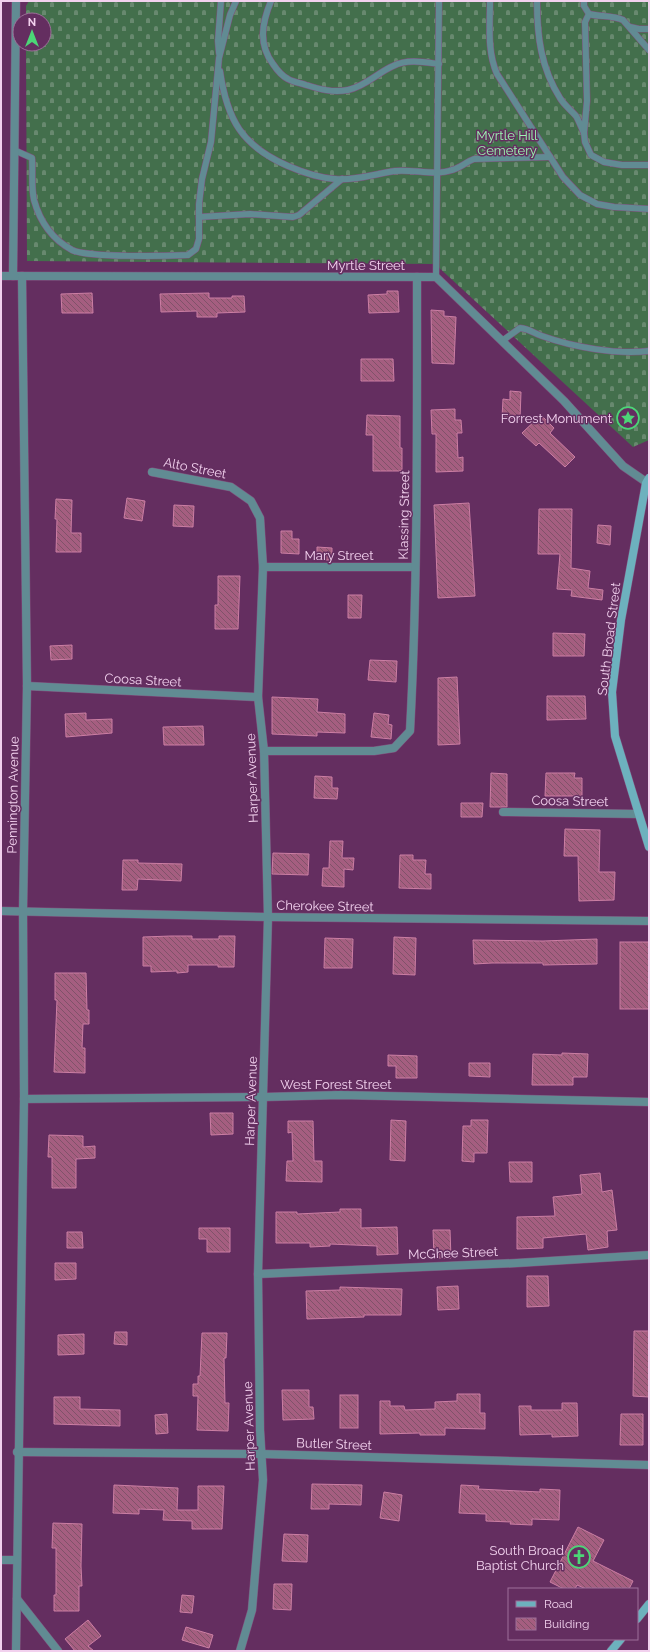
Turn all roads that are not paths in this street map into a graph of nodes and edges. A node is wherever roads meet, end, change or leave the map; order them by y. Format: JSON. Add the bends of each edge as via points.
{"nodes":[{"id":1,"x":16,"y":1,"type":"edge"},
{"id":2,"x":221,"y":1,"type":"edge"},
{"id":3,"x":236,"y":1,"type":"edge"},
{"id":4,"x":271,"y":1,"type":"edge"},
{"id":5,"x":439,"y":1,"type":"edge"},
{"id":6,"x":490,"y":1,"type":"edge"},
{"id":7,"x":537,"y":1,"type":"edge"},
{"id":8,"x":584,"y":1,"type":"edge"},
{"id":9,"x":588,"y":14,"type":"junction"},
{"id":10,"x":630,"y":27,"type":"junction"},
{"id":11,"x":649,"y":29,"type":"edge"},
{"id":12,"x":649,"y":50,"type":"edge"},
{"id":13,"x":219,"y":58,"type":"junction"},
{"id":14,"x":439,"y":64,"type":"junction"},
{"id":15,"x":584,"y":133,"type":"junction"},
{"id":16,"x":14,"y":150,"type":"junction"},
{"id":17,"x":550,"y":157,"type":"junction"},
{"id":18,"x":649,"y":165,"type":"edge"},
{"id":19,"x":438,"y":172,"type":"junction"},
{"id":20,"x":342,"y":179,"type":"junction"},
{"id":21,"x":649,"y":209,"type":"edge"},
{"id":22,"x":199,"y":217,"type":"junction"},
{"id":23,"x":1,"y":276,"type":"edge"},
{"id":24,"x":17,"y":276,"type":"junction"},
{"id":25,"x":417,"y":277,"type":"junction"},
{"id":26,"x":436,"y":277,"type":"junction"},
{"id":27,"x":502,"y":341,"type":"junction"},
{"id":28,"x":649,"y":351,"type":"edge"},
{"id":29,"x":152,"y":472,"type":"dead end"},
{"id":30,"x":648,"y":482,"type":"edge"},
{"id":31,"x":262,"y":550,"type":"joint"},
{"id":32,"x":263,"y":567,"type":"junction"},
{"id":33,"x":415,"y":567,"type":"junction"},
{"id":34,"x":27,"y":686,"type":"junction"},
{"id":35,"x":258,"y":697,"type":"junction"},
{"id":36,"x":264,"y":751,"type":"junction"},
{"id":37,"x":503,"y":812,"type":"dead end"},
{"id":38,"x":638,"y":814,"type":"junction"},
{"id":39,"x":649,"y":847,"type":"edge"},
{"id":40,"x":1,"y":911,"type":"edge"},
{"id":41,"x":23,"y":911,"type":"junction"},
{"id":42,"x":268,"y":918,"type":"junction"},
{"id":43,"x":649,"y":921,"type":"edge"},
{"id":44,"x":264,"y":1097,"type":"junction"},
{"id":45,"x":24,"y":1099,"type":"junction"},
{"id":46,"x":649,"y":1102,"type":"edge"},
{"id":47,"x":649,"y":1255,"type":"edge"},
{"id":48,"x":258,"y":1274,"type":"junction"},
{"id":49,"x":17,"y":1452,"type":"junction"},
{"id":50,"x":262,"y":1454,"type":"junction"},
{"id":51,"x":649,"y":1465,"type":"edge"},
{"id":52,"x":1,"y":1560,"type":"edge"},
{"id":53,"x":18,"y":1560,"type":"junction"},
{"id":54,"x":17,"y":1599,"type":"junction"},
{"id":55,"x":649,"y":1604,"type":"edge"},
{"id":56,"x":638,"y":1618,"type":"edge"},
{"id":57,"x":620,"y":1640,"type":"edge"},
{"id":58,"x":16,"y":1651,"type":"edge"},
{"id":59,"x":58,"y":1651,"type":"edge"},
{"id":60,"x":240,"y":1651,"type":"edge"},
{"id":61,"x":611,"y":1651,"type":"edge"}],
"edges":[{"from":1,"to":16,"type":"street","name":"Pennington Avenue"},
{"from":2,"to":13,"type":"lane"},
{"from":3,"to":13,"type":"lane"},
{"from":4,"to":14,"type":"lane","via":[[262,28],[264,48],[277,71],[288,79],[319,89],[338,91],[364,85],[393,66],[404,62]]},
{"from":5,"to":14,"type":"lane"},
{"from":6,"to":17,"type":"lane","via":[[492,63]]},
{"from":7,"to":15,"type":"lane","via":[[539,44],[544,65],[560,100],[576,117]]},
{"from":8,"to":9,"type":"lane"},
{"from":9,"to":10,"type":"lane","via":[[617,17]]},
{"from":9,"to":15,"type":"lane","via":[[585,22],[587,101]]},
{"from":10,"to":11,"type":"lane"},
{"from":10,"to":12,"type":"lane"},
{"from":13,"to":20,"type":"lane","via":[[228,107],[236,126],[246,139],[271,159],[294,169],[327,178]]},
{"from":13,"to":22,"type":"lane","via":[[211,142],[202,179]]},
{"from":14,"to":19,"type":"lane"},
{"from":15,"to":18,"type":"lane","via":[[591,155],[604,162]]},
{"from":16,"to":22,"type":"lane","via":[[32,158],[34,199],[42,222],[48,231],[74,251],[95,254],[188,254],[196,249],[199,239]]},
{"from":16,"to":24,"type":"street","name":"Pennington Avenue"},
{"from":17,"to":19,"type":"lane","via":[[474,159],[453,170]]},
{"from":17,"to":21,"type":"lane","via":[[567,182],[588,200],[614,207]]},
{"from":19,"to":20,"type":"lane","via":[[403,170]]},
{"from":19,"to":26,"type":"lane"},
{"from":20,"to":22,"type":"lane","via":[[299,215],[293,217],[250,214]]},
{"from":23,"to":24,"type":"street","name":"Myrtle Street"},
{"from":24,"to":25,"type":"street","name":"Myrtle Street"},
{"from":24,"to":34,"type":"street","name":"Pennington Avenue"},
{"from":25,"to":26,"type":"street","name":"Myrtle Street"},
{"from":25,"to":33,"type":"street","name":"Klassing Street"},
{"from":26,"to":27,"type":"street"},
{"from":27,"to":28,"type":"lane","via":[[520,328],[530,329],[541,336],[577,346],[620,351]]},
{"from":27,"to":30,"type":"street","via":[[564,401],[623,466]]},
{"from":29,"to":31,"type":"street","name":"Alto Street","via":[[231,487],[251,500],[260,518]]},
{"from":30,"to":38,"type":"main road","name":"South Broad Street","via":[[621,620],[612,692],[615,736]]},
{"from":31,"to":32,"type":"street","name":"Harper Avenue"},
{"from":32,"to":33,"type":"street","name":"Mary Street"},
{"from":32,"to":35,"type":"street","name":"Harper Avenue"},
{"from":33,"to":36,"type":"street","name":"Klassing Street","via":[[415,635],[410,731],[394,748],[374,751]]},
{"from":34,"to":35,"type":"street","name":"Coosa Street"},
{"from":34,"to":41,"type":"street","name":"Pennington Avenue"},
{"from":35,"to":36,"type":"street","name":"Harper Avenue"},
{"from":36,"to":42,"type":"street","name":"Harper Avenue"},
{"from":37,"to":38,"type":"street","name":"Coosa Street"},
{"from":38,"to":39,"type":"main road","name":"South Broad Street"},
{"from":40,"to":41,"type":"street","name":"Cherokee Street"},
{"from":41,"to":42,"type":"street","name":"Cherokee Street"},
{"from":41,"to":45,"type":"street","name":"Pennington Avenue"},
{"from":42,"to":43,"type":"street","name":"Cherokee Street"},
{"from":42,"to":44,"type":"street","name":"Harper Avenue"},
{"from":44,"to":45,"type":"street","name":"West Forest Street"},
{"from":44,"to":46,"type":"street","name":"West Forest Street","via":[[340,1095]]},
{"from":44,"to":48,"type":"street","name":"Harper Avenue"},
{"from":45,"to":49,"type":"street","name":"Pennington Avenue"},
{"from":47,"to":48,"type":"street","name":"McGhee Street"},
{"from":48,"to":50,"type":"street","name":"Harper Avenue"},
{"from":49,"to":50,"type":"street","name":"Butler Street"},
{"from":49,"to":53,"type":"street","name":"Pennington Avenue"},
{"from":50,"to":51,"type":"street","name":"Butler Street"},
{"from":50,"to":60,"type":"street","name":"Harper Avenue","via":[[264,1480],[252,1610]]},
{"from":52,"to":53,"type":"street"},
{"from":53,"to":54,"type":"street","name":"Pennington Avenue"},
{"from":54,"to":58,"type":"street","name":"Pennington Avenue"},
{"from":54,"to":59,"type":"street"},
{"from":55,"to":56,"type":"main road"},
{"from":57,"to":61,"type":"main road"}]}
